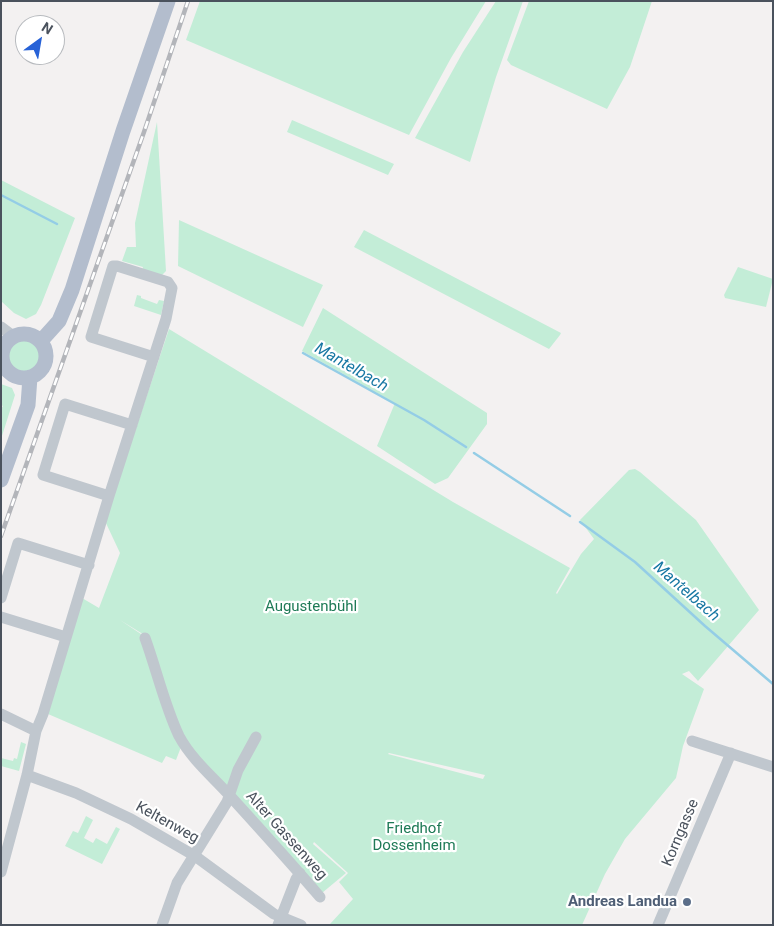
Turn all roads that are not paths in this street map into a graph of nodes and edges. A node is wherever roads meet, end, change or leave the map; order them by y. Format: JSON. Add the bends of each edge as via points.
{"nodes":[{"id":1,"x":168,"y":1,"type":"edge"},
{"id":2,"x":5,"y":337,"type":"edge"},
{"id":3,"x":41,"y":341,"type":"junction"},
{"id":4,"x":154,"y":357,"type":"junction"},
{"id":5,"x":3,"y":368,"type":"edge"},
{"id":6,"x":30,"y":377,"type":"junction"},
{"id":7,"x":132,"y":425,"type":"junction"},
{"id":8,"x":1,"y":480,"type":"edge"},
{"id":9,"x":109,"y":496,"type":"junction"},
{"id":10,"x":89,"y":565,"type":"junction"},
{"id":11,"x":1,"y":598,"type":"edge"},
{"id":12,"x":1,"y":617,"type":"edge"},
{"id":13,"x":66,"y":637,"type":"junction"},
{"id":14,"x":145,"y":638,"type":"dead end"},
{"id":15,"x":1,"y":714,"type":"edge"},
{"id":16,"x":36,"y":731,"type":"junction"},
{"id":17,"x":256,"y":737,"type":"dead end"},
{"id":18,"x":692,"y":741,"type":"dead end"},
{"id":19,"x":732,"y":753,"type":"junction"},
{"id":20,"x":773,"y":767,"type":"edge"},
{"id":21,"x":27,"y":775,"type":"junction"},
{"id":22,"x":230,"y":795,"type":"junction"},
{"id":23,"x":4,"y":852,"type":"edge"},
{"id":24,"x":195,"y":856,"type":"junction"},
{"id":25,"x":1,"y":872,"type":"edge"},
{"id":26,"x":300,"y":873,"type":"junction"},
{"id":27,"x":320,"y":897,"type":"dead end"},
{"id":28,"x":280,"y":921,"type":"edge"},
{"id":29,"x":162,"y":925,"type":"edge"},
{"id":30,"x":301,"y":925,"type":"edge"},
{"id":31,"x":658,"y":925,"type":"edge"}],
"edges":[{"from":1,"to":3,"type":"main road","via":[[72,290],[59,321]]},
{"from":2,"to":3,"type":"main road","via":[[31,334]]},
{"from":2,"to":5,"type":"main road"},
{"from":3,"to":6,"type":"main road","via":[[45,347],[46,362],[37,374]]},
{"from":4,"to":4,"type":"street","via":[[91,337],[113,266],[168,282],[172,288]]},
{"from":4,"to":7,"type":"street"},
{"from":5,"to":6,"type":"main road","via":[[16,376]]},
{"from":6,"to":8,"type":"main road","via":[[28,406]]},
{"from":7,"to":9,"type":"street"},
{"from":7,"to":9,"type":"street","via":[[66,404],[42,475]]},
{"from":9,"to":10,"type":"street"},
{"from":10,"to":11,"type":"street","via":[[18,543]]},
{"from":10,"to":13,"type":"street"},
{"from":12,"to":13,"type":"street"},
{"from":13,"to":16,"type":"street"},
{"from":14,"to":22,"type":"street","name":"Alter Gassenweg","via":[[179,734],[201,766]]},
{"from":15,"to":16,"type":"street"},
{"from":16,"to":21,"type":"street"},
{"from":17,"to":22,"type":"street","via":[[238,770]]},
{"from":18,"to":19,"type":"street"},
{"from":19,"to":20,"type":"street"},
{"from":19,"to":31,"type":"street","name":"Korngasse"},
{"from":21,"to":23,"type":"street"},
{"from":21,"to":24,"type":"street","name":"Keltenweg","via":[[76,793],[131,819]]},
{"from":22,"to":24,"type":"street"},
{"from":22,"to":26,"type":"street","name":"Alter Gassenweg"},
{"from":23,"to":25,"type":"street"},
{"from":24,"to":28,"type":"street","name":"Keltenweg"},
{"from":24,"to":29,"type":"street","via":[[177,883]]},
{"from":26,"to":27,"type":"street","name":"Alter Gassenweg"},
{"from":26,"to":28,"type":"street"},
{"from":28,"to":30,"type":"street","name":"Keltenweg"}]}
